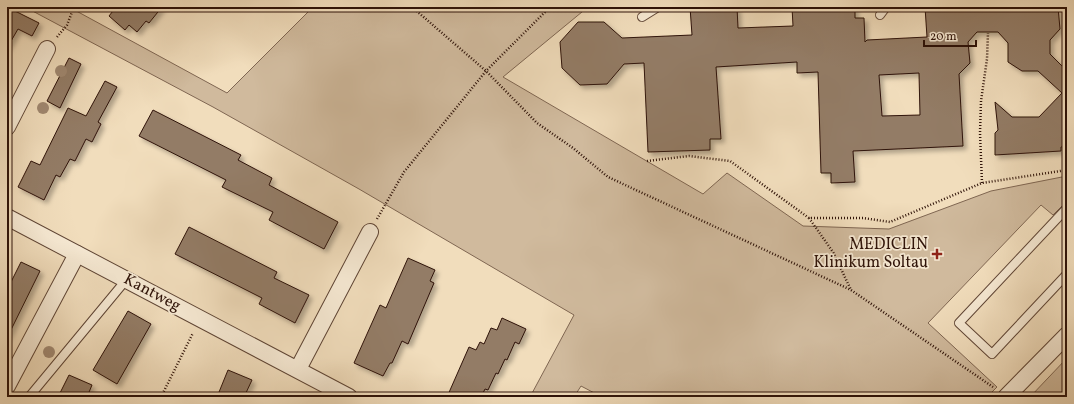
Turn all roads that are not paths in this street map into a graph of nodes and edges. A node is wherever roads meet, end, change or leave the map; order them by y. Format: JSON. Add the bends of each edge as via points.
{"nodes":[{"id":1,"x":658,"y":7,"type":"edge"},
{"id":2,"x":886,"y":7,"type":"edge"},
{"id":3,"x":880,"y":15,"type":"dead end"},
{"id":4,"x":642,"y":17,"type":"dead end"},
{"id":5,"x":47,"y":49,"type":"road end"},
{"id":6,"x":7,"y":127,"type":"edge"},
{"id":7,"x":1067,"y":208,"type":"edge"},
{"id":8,"x":7,"y":217,"type":"edge"},
{"id":9,"x":370,"y":232,"type":"road end"},
{"id":10,"x":77,"y":254,"type":"junction"},
{"id":11,"x":1067,"y":274,"type":"edge"},
{"id":12,"x":126,"y":280,"type":"junction"},
{"id":13,"x":1067,"y":335,"type":"edge"},
{"id":14,"x":298,"y":369,"type":"junction"},
{"id":15,"x":7,"y":386,"type":"edge"},
{"id":16,"x":29,"y":397,"type":"edge"},
{"id":17,"x":350,"y":397,"type":"edge"},
{"id":18,"x":1006,"y":397,"type":"edge"}],
"edges":[{"from":1,"to":4,"type":"lane"},
{"from":2,"to":3,"type":"lane"},
{"from":5,"to":6,"type":"street"},
{"from":7,"to":11,"type":"lane","via":[[959,323],[992,354]]},
{"from":8,"to":10,"type":"street","name":"Kantweg"},
{"from":9,"to":14,"type":"street"},
{"from":10,"to":12,"type":"street","name":"Kantweg"},
{"from":10,"to":15,"type":"street"},
{"from":12,"to":14,"type":"street","name":"Kantweg"},
{"from":12,"to":16,"type":"lane"},
{"from":13,"to":18,"type":"street"},
{"from":14,"to":17,"type":"street","name":"Kantweg"}]}
